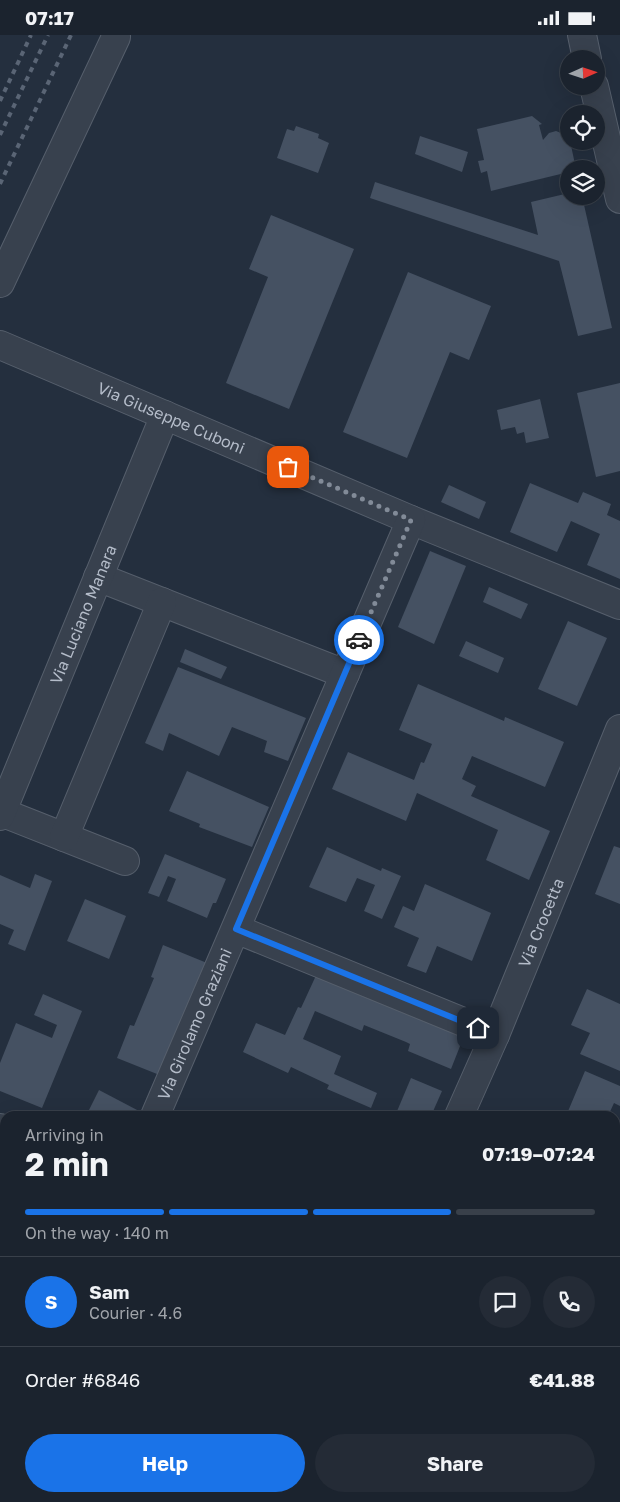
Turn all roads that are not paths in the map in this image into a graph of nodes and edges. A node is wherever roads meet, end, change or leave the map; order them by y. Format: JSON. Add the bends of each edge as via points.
{"nodes":[{"id":1,"x":582,"y":35,"type":"edge"},
{"id":2,"x":116,"y":37,"type":"dead end"},
{"id":3,"x":585,"y":50,"type":"edge"},
{"id":4,"x":596,"y":95,"type":"edge"},
{"id":5,"x":620,"y":199,"type":"edge"},
{"id":6,"x":0,"y":283,"type":"edge"},
{"id":7,"x":0,"y":345,"type":"edge"},
{"id":8,"x":165,"y":415,"type":"junction"},
{"id":9,"x":411,"y":520,"type":"junction"},
{"id":10,"x":98,"y":577,"type":"junction"},
{"id":11,"x":162,"y":602,"type":"junction"},
{"id":12,"x":620,"y":605,"type":"edge"},
{"id":13,"x":345,"y":673,"type":"junction"},
{"id":14,"x":620,"y":729,"type":"edge"},
{"id":15,"x":1,"y":814,"type":"edge"},
{"id":16,"x":64,"y":837,"type":"junction"},
{"id":17,"x":125,"y":861,"type":"dead end"},
{"id":18,"x":236,"y":929,"type":"junction"},
{"id":19,"x":495,"y":1035,"type":"junction"},
{"id":20,"x":157,"y":1111,"type":"edge"},
{"id":21,"x":461,"y":1111,"type":"edge"}],
"edges":[{"from":1,"to":3,"type":"street"},
{"from":2,"to":6,"type":"street"},
{"from":4,"to":5,"type":"street"},
{"from":7,"to":8,"type":"street","name":"Via Giuseppe Cuboni"},
{"from":8,"to":9,"type":"street","name":"Via Giuseppe Cuboni"},
{"from":8,"to":10,"type":"street","name":"Via Luciano Manara"},
{"from":9,"to":12,"type":"street","name":"Via Giuseppe Cuboni"},
{"from":9,"to":13,"type":"street","name":"Via Girolamo Graziani"},
{"from":10,"to":11,"type":"street"},
{"from":10,"to":15,"type":"street","name":"Via Luciano Manara"},
{"from":11,"to":13,"type":"street"},
{"from":11,"to":16,"type":"street"},
{"from":13,"to":18,"type":"street","name":"Via Girolamo Graziani"},
{"from":14,"to":19,"type":"street","name":"Via Crocetta"},
{"from":15,"to":16,"type":"street"},
{"from":16,"to":17,"type":"street"},
{"from":18,"to":19,"type":"street"},
{"from":18,"to":20,"type":"street","name":"Via Girolamo Graziani"},
{"from":19,"to":21,"type":"street","name":"Via Crocetta"}]}
